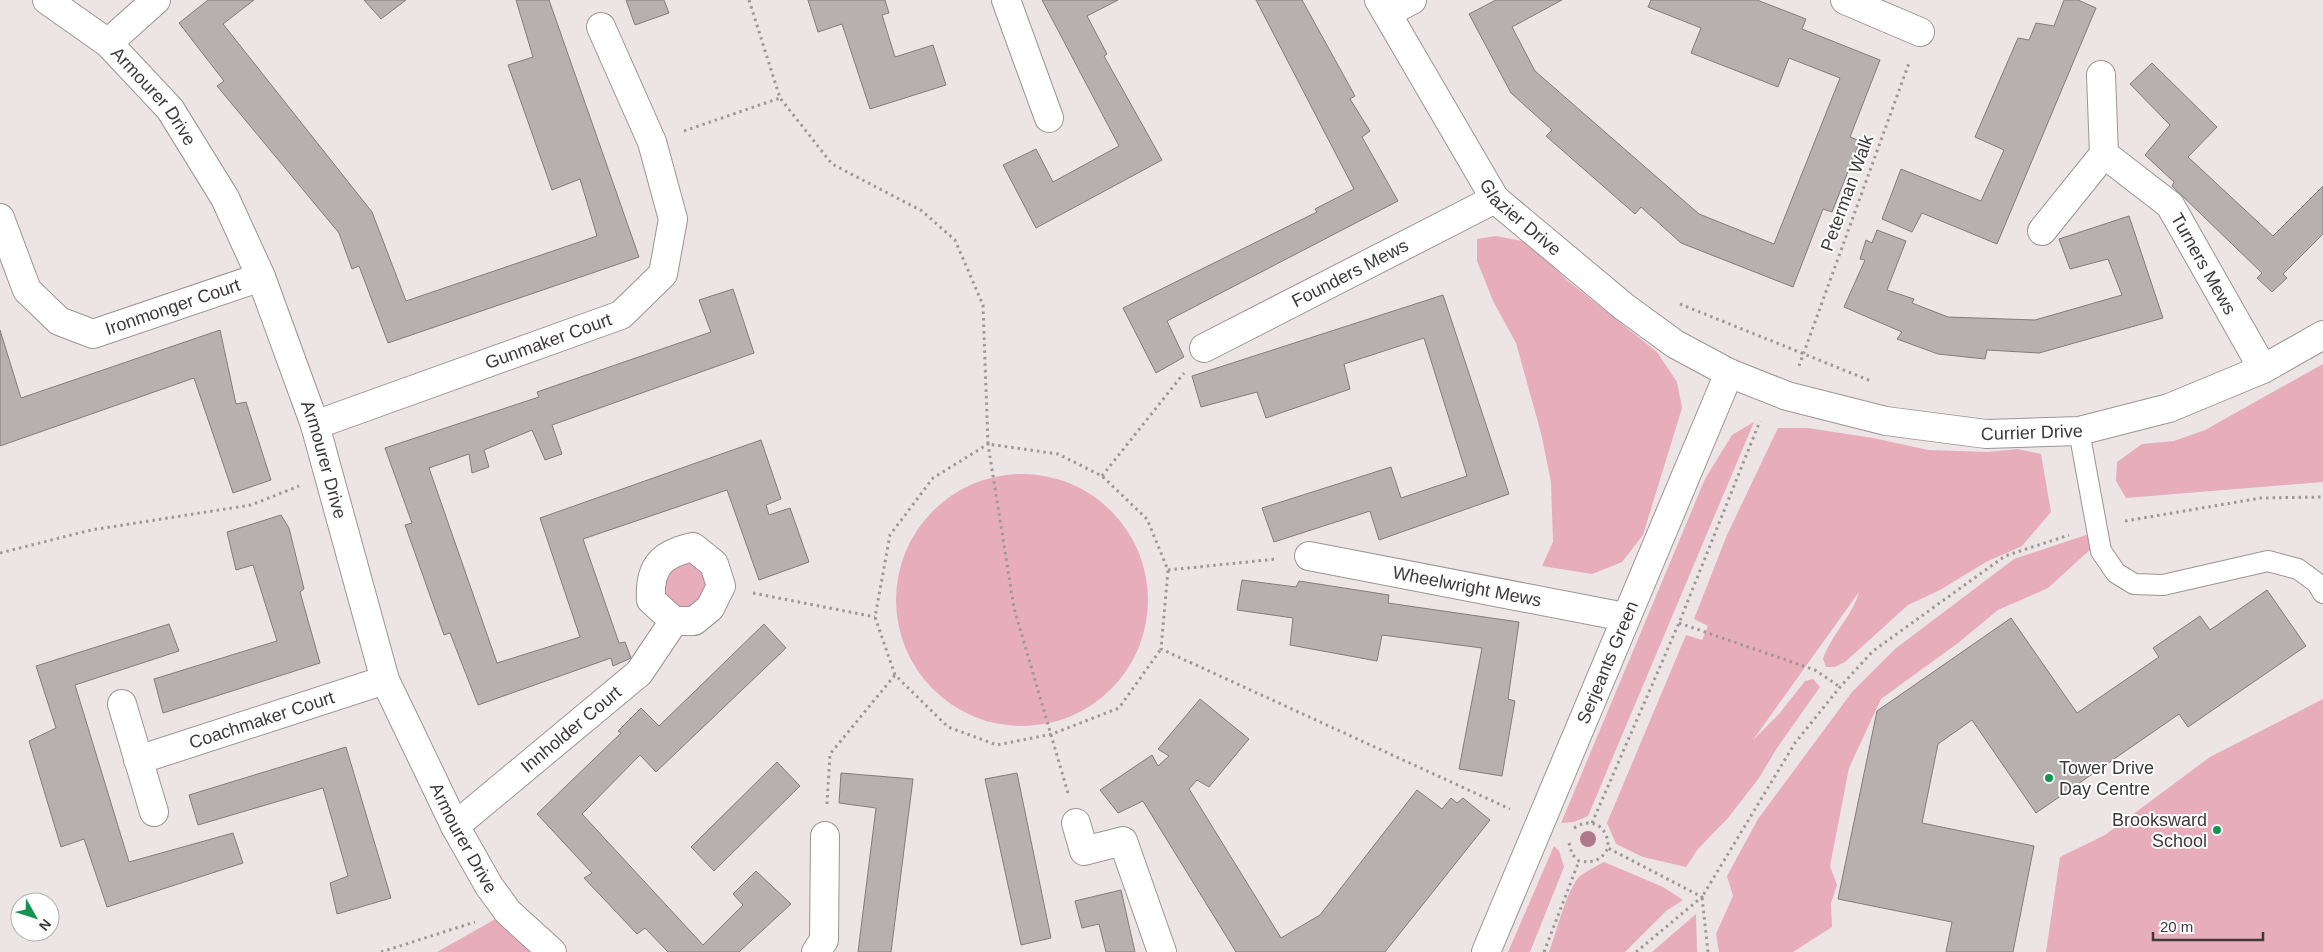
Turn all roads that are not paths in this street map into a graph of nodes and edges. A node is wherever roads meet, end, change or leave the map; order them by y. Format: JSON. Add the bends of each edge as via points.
{"nodes":[{"id":1,"x":46,"y":0,"type":"edge"},
{"id":2,"x":156,"y":0,"type":"edge"},
{"id":3,"x":1006,"y":0,"type":"edge"},
{"id":4,"x":1412,"y":0,"type":"edge"},
{"id":5,"x":1845,"y":0,"type":"edge"},
{"id":6,"x":1383,"y":6,"type":"edge"},
{"id":7,"x":601,"y":27,"type":"dead end"},
{"id":8,"x":1920,"y":32,"type":"road end"},
{"id":9,"x":108,"y":42,"type":"junction"},
{"id":10,"x":2101,"y":76,"type":"dead end"},
{"id":11,"x":1049,"y":118,"type":"dead end"},
{"id":12,"x":2104,"y":154,"type":"junction"},
{"id":13,"x":1495,"y":199,"type":"junction"},
{"id":14,"x":0,"y":218,"type":"edge"},
{"id":15,"x":2042,"y":231,"type":"dead end"},
{"id":16,"x":261,"y":276,"type":"junction"},
{"id":17,"x":2323,"y":335,"type":"edge"},
{"id":18,"x":1204,"y":348,"type":"road end"},
{"id":19,"x":2263,"y":369,"type":"junction"},
{"id":20,"x":1729,"y":372,"type":"junction"},
{"id":21,"x":315,"y":425,"type":"junction"},
{"id":22,"x":2079,"y":431,"type":"junction"},
{"id":23,"x":1309,"y":556,"type":"road end"},
{"id":24,"x":2323,"y":593,"type":"edge"},
{"id":25,"x":1625,"y":617,"type":"junction"},
{"id":26,"x":674,"y":621,"type":"junction"},
{"id":27,"x":384,"y":680,"type":"junction"},
{"id":28,"x":122,"y":704,"type":"dead end"},
{"id":29,"x":138,"y":760,"type":"junction"},
{"id":30,"x":154,"y":812,"type":"dead end"},
{"id":31,"x":1076,"y":823,"type":"road end"},
{"id":32,"x":455,"y":826,"type":"junction"},
{"id":33,"x":825,"y":836,"type":"road end"},
{"id":34,"x":552,"y":952,"type":"edge"},
{"id":35,"x":816,"y":952,"type":"edge"},
{"id":36,"x":1162,"y":952,"type":"edge"},
{"id":37,"x":1486,"y":952,"type":"edge"}],
"edges":[{"from":1,"to":9,"type":"street","name":"Armourer Drive"},
{"from":2,"to":9,"type":"street"},
{"from":3,"to":11,"type":"street"},
{"from":4,"to":6,"type":"street"},
{"from":5,"to":8,"type":"street"},
{"from":6,"to":13,"type":"street","name":"Glazier Drive"},
{"from":7,"to":21,"type":"street","name":"Gunmaker Court","via":[[652,142],[673,219],[664,274],[621,314]]},
{"from":9,"to":16,"type":"street","name":"Armourer Drive","via":[[170,109],[225,198]]},
{"from":10,"to":12,"type":"street"},
{"from":12,"to":15,"type":"street"},
{"from":12,"to":19,"type":"street","name":"Turners Mews","via":[[2170,205]]},
{"from":13,"to":18,"type":"street","name":"Founders Mews"},
{"from":13,"to":20,"type":"street","name":"Glazier Drive","via":[[1623,306],[1676,344]]},
{"from":14,"to":16,"type":"street","name":"Ironmonger Court","via":[[27,290],[59,321],[93,334]]},
{"from":16,"to":21,"type":"street","name":"Armourer Drive"},
{"from":17,"to":19,"type":"street","name":"Currier Drive"},
{"from":19,"to":22,"type":"street","name":"Currier Drive","via":[[2169,408]]},
{"from":20,"to":22,"type":"street","name":"Currier Drive","via":[[1780,393],[1886,421],[1986,434]]},
{"from":20,"to":25,"type":"street","name":"Serjeants Green"},
{"from":21,"to":27,"type":"street","name":"Armourer Drive"},
{"from":22,"to":24,"type":"lane","via":[[2101,551],[2116,573],[2134,584],[2163,585],[2268,561],[2298,568],[2317,583]]},
{"from":23,"to":25,"type":"street","name":"Wheelwright Mews"},
{"from":25,"to":37,"type":"street","name":"Serjeants Green"},
{"from":26,"to":26,"type":"street","via":[[651,600],[650,583],[657,564],[674,551],[693,546],[714,564],[722,586],[710,608],[694,621]]},
{"from":26,"to":32,"type":"street","name":"Innholder Court","via":[[638,673]]},
{"from":27,"to":29,"type":"street","name":"Coachmaker Court"},
{"from":27,"to":32,"type":"street","name":"Armourer Drive"},
{"from":28,"to":29,"type":"street"},
{"from":29,"to":30,"type":"street"},
{"from":31,"to":36,"type":"street","via":[[1084,851],[1123,841]]},
{"from":32,"to":34,"type":"street","name":"Armourer Drive","via":[[488,886],[508,912]]},
{"from":33,"to":35,"type":"street","via":[[824,940]]}]}
